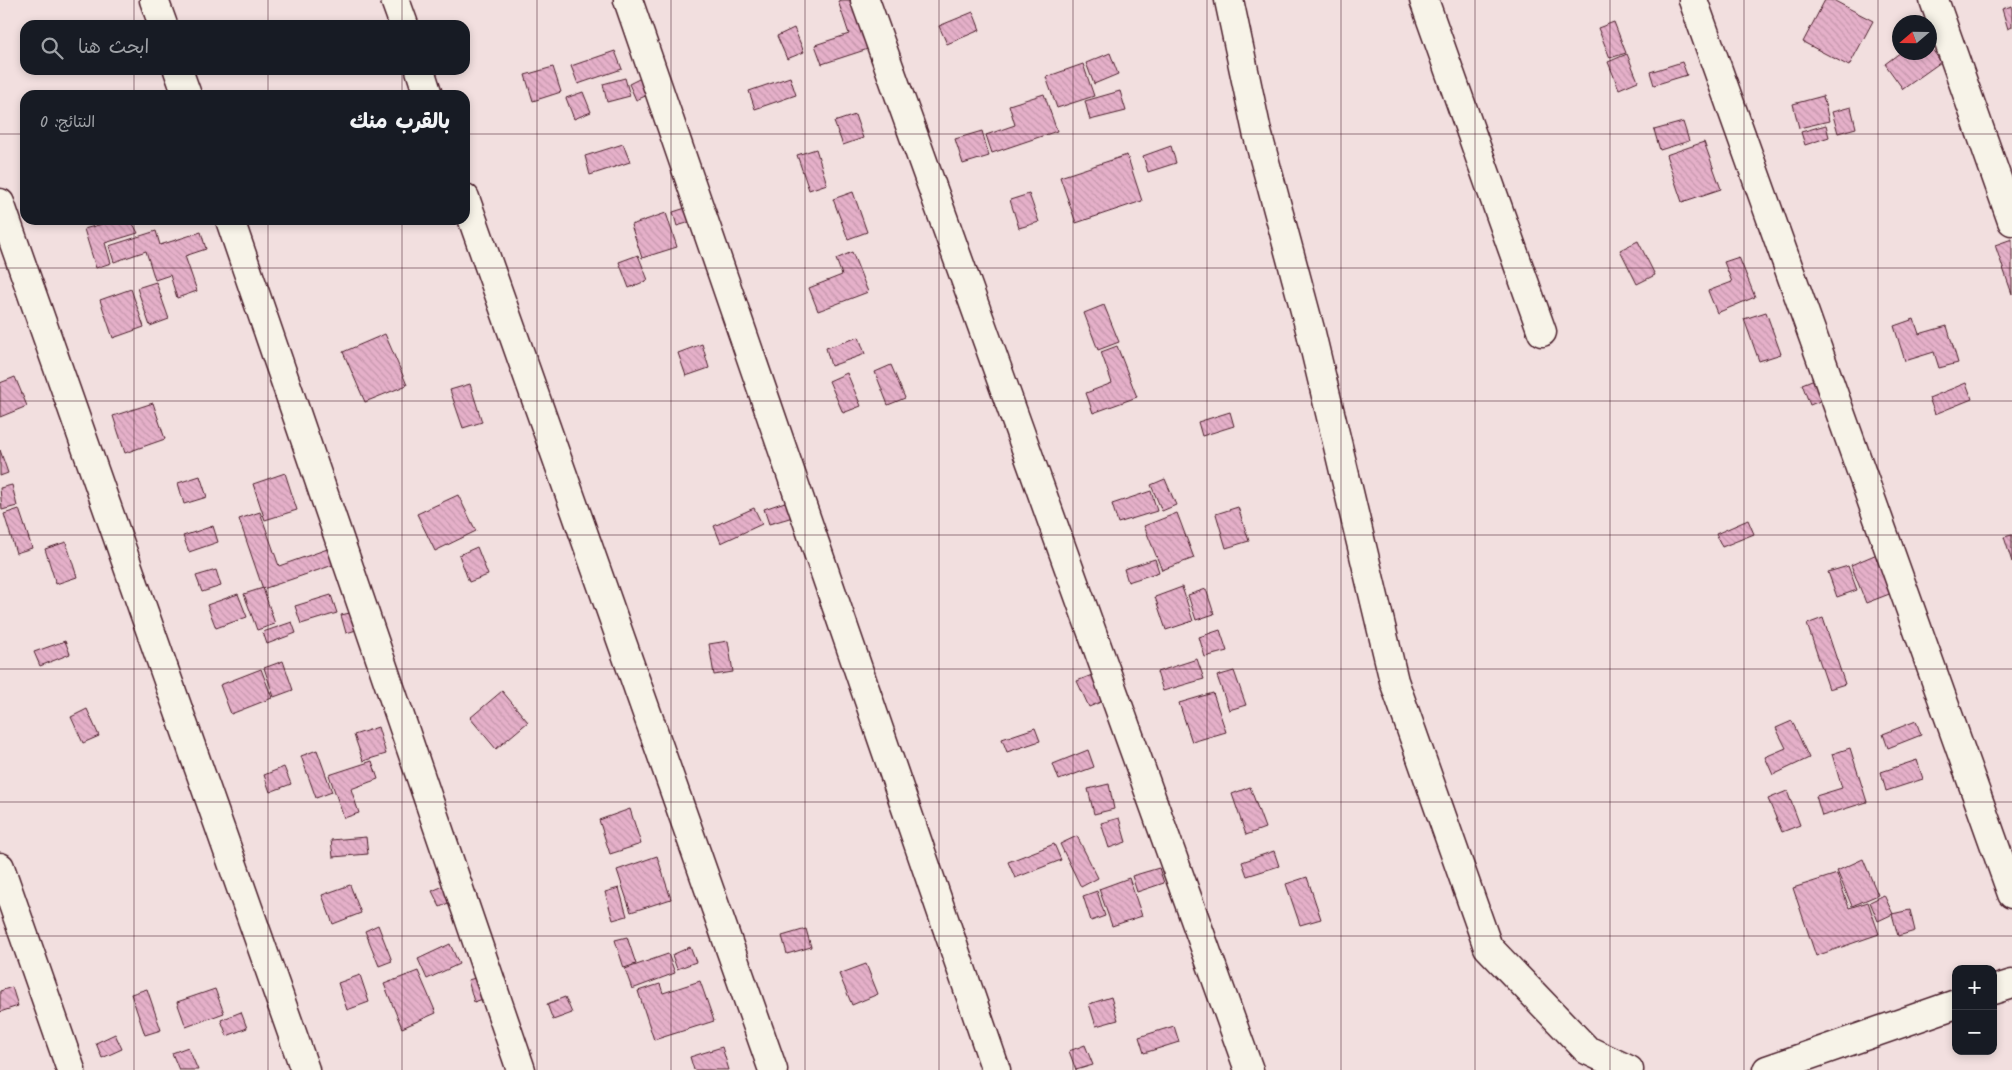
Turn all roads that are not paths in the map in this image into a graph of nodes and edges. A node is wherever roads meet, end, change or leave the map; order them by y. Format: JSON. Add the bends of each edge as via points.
{"nodes":[{"id":1,"x":154,"y":0,"type":"edge"},
{"id":2,"x":395,"y":0,"type":"edge"},
{"id":3,"x":628,"y":0,"type":"edge"},
{"id":4,"x":865,"y":0,"type":"edge"},
{"id":5,"x":1229,"y":0,"type":"edge"},
{"id":6,"x":1424,"y":0,"type":"edge"},
{"id":7,"x":1693,"y":0,"type":"edge"},
{"id":8,"x":1934,"y":0,"type":"edge"},
{"id":9,"x":161,"y":20,"type":"edge"},
{"id":10,"x":402,"y":20,"type":"edge"},
{"id":11,"x":180,"y":75,"type":"edge"},
{"id":12,"x":422,"y":75,"type":"edge"},
{"id":13,"x":185,"y":90,"type":"edge"},
{"id":14,"x":426,"y":90,"type":"edge"},
{"id":15,"x":0,"y":202,"type":"edge"},
{"id":16,"x":470,"y":212,"type":"edge"},
{"id":17,"x":2012,"y":222,"type":"edge"},
{"id":18,"x":232,"y":225,"type":"edge"},
{"id":19,"x":1542,"y":332,"type":"dead end"},
{"id":20,"x":0,"y":867,"type":"edge"},
{"id":21,"x":2012,"y":894,"type":"edge"},
{"id":22,"x":2012,"y":984,"type":"edge"},
{"id":23,"x":1997,"y":989,"type":"edge"},
{"id":24,"x":1952,"y":1005,"type":"edge"},
{"id":25,"x":71,"y":1070,"type":"edge"},
{"id":26,"x":305,"y":1070,"type":"edge"},
{"id":27,"x":521,"y":1070,"type":"edge"},
{"id":28,"x":774,"y":1070,"type":"edge"},
{"id":29,"x":996,"y":1070,"type":"edge"},
{"id":30,"x":1249,"y":1070,"type":"edge"},
{"id":31,"x":1629,"y":1070,"type":"edge"},
{"id":32,"x":1767,"y":1070,"type":"edge"}],
"edges":[{"from":1,"to":9,"type":"street"},
{"from":2,"to":10,"type":"street"},
{"from":3,"to":29,"type":"street"},
{"from":4,"to":30,"type":"street"},
{"from":5,"to":31,"type":"street","via":[[1257,132],[1310,333],[1394,681],[1488,947],[1587,1050]]},
{"from":6,"to":19,"type":"street"},
{"from":7,"to":21,"type":"street"},
{"from":8,"to":17,"type":"street"},
{"from":11,"to":13,"type":"street"},
{"from":12,"to":14,"type":"street"},
{"from":15,"to":26,"type":"street"},
{"from":16,"to":28,"type":"street"},
{"from":18,"to":27,"type":"street"},
{"from":20,"to":25,"type":"street"},
{"from":22,"to":23,"type":"street"},
{"from":24,"to":32,"type":"street"}]}
